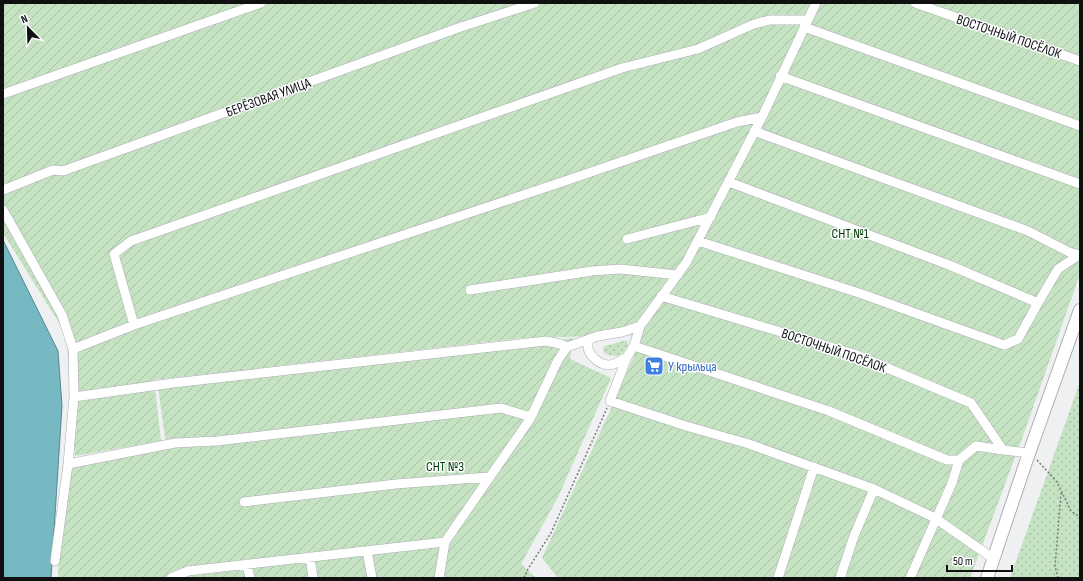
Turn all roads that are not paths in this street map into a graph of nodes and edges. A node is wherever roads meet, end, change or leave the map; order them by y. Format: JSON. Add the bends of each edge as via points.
{"nodes":[{"id":1,"x":261,"y":3,"type":"edge"},
{"id":2,"x":535,"y":3,"type":"edge"},
{"id":3,"x":816,"y":3,"type":"edge"},
{"id":4,"x":915,"y":3,"type":"edge"},
{"id":5,"x":806,"y":24,"type":"junction"},
{"id":6,"x":1080,"y":61,"type":"edge"},
{"id":7,"x":780,"y":76,"type":"junction"},
{"id":8,"x":3,"y":94,"type":"edge"},
{"id":9,"x":762,"y":117,"type":"junction"},
{"id":10,"x":1080,"y":126,"type":"edge"},
{"id":11,"x":754,"y":131,"type":"junction"},
{"id":12,"x":729,"y":182,"type":"junction"},
{"id":13,"x":1080,"y":184,"type":"edge"},
{"id":14,"x":3,"y":190,"type":"edge"},
{"id":15,"x":3,"y":210,"type":"edge"},
{"id":16,"x":711,"y":217,"type":"junction"},
{"id":17,"x":627,"y":239,"type":"dead end"},
{"id":18,"x":698,"y":241,"type":"junction"},
{"id":19,"x":1079,"y":255,"type":"edge"},
{"id":20,"x":678,"y":275,"type":"junction"},
{"id":21,"x":470,"y":290,"type":"dead end"},
{"id":22,"x":661,"y":296,"type":"junction"},
{"id":23,"x":1038,"y":303,"type":"junction"},
{"id":24,"x":1080,"y":310,"type":"edge"},
{"id":25,"x":134,"y":325,"type":"junction"},
{"id":26,"x":640,"y":326,"type":"junction"},
{"id":27,"x":590,"y":339,"type":"junction"},
{"id":28,"x":634,"y":346,"type":"junction"},
{"id":29,"x":567,"y":347,"type":"junction"},
{"id":30,"x":73,"y":349,"type":"junction"},
{"id":31,"x":627,"y":357,"type":"junction"},
{"id":32,"x":74,"y":397,"type":"junction"},
{"id":33,"x":531,"y":417,"type":"junction"},
{"id":34,"x":1003,"y":450,"type":"junction"},
{"id":35,"x":1030,"y":453,"type":"junction"},
{"id":36,"x":959,"y":460,"type":"junction"},
{"id":37,"x":68,"y":464,"type":"junction"},
{"id":38,"x":814,"y":467,"type":"junction"},
{"id":39,"x":489,"y":477,"type":"junction"},
{"id":40,"x":874,"y":489,"type":"junction"},
{"id":41,"x":244,"y":502,"type":"dead end"},
{"id":42,"x":935,"y":518,"type":"junction"},
{"id":43,"x":445,"y":542,"type":"junction"},
{"id":44,"x":367,"y":551,"type":"junction"},
{"id":45,"x":310,"y":557,"type":"junction"},
{"id":46,"x":994,"y":559,"type":"junction"},
{"id":47,"x":55,"y":561,"type":"dead end"},
{"id":48,"x":247,"y":564,"type":"junction"},
{"id":49,"x":171,"y":578,"type":"edge"},
{"id":50,"x":250,"y":578,"type":"edge"},
{"id":51,"x":313,"y":578,"type":"edge"},
{"id":52,"x":372,"y":578,"type":"edge"},
{"id":53,"x":439,"y":578,"type":"edge"},
{"id":54,"x":778,"y":578,"type":"edge"},
{"id":55,"x":840,"y":578,"type":"edge"},
{"id":56,"x":910,"y":578,"type":"edge"},
{"id":57,"x":987,"y":578,"type":"edge"}],
"edges":[{"from":1,"to":8,"type":"street"},
{"from":2,"to":14,"type":"street","name":"БЕРЁЗОВАЯ УЛИЦА","via":[[63,171],[53,170]]},
{"from":3,"to":5,"type":"street"},
{"from":4,"to":6,"type":"street","name":"ВОСТОЧНЫЙ ПОСЁЛОК"},
{"from":5,"to":7,"type":"street"},
{"from":5,"to":10,"type":"street"},
{"from":5,"to":25,"type":"street","via":[[770,20],[754,24],[698,49],[622,68],[131,241],[114,254]]},
{"from":7,"to":9,"type":"street"},
{"from":7,"to":13,"type":"street"},
{"from":9,"to":11,"type":"street"},
{"from":9,"to":25,"type":"street","via":[[737,122]]},
{"from":11,"to":12,"type":"street"},
{"from":11,"to":19,"type":"street","via":[[1028,231]]},
{"from":12,"to":16,"type":"street"},
{"from":12,"to":23,"type":"street","via":[[949,265]]},
{"from":15,"to":30,"type":"street","via":[[62,315]]},
{"from":16,"to":17,"type":"street"},
{"from":16,"to":18,"type":"street"},
{"from":18,"to":20,"type":"street"},
{"from":18,"to":23,"type":"street","via":[[862,294],[1004,345],[1018,339]]},
{"from":19,"to":23,"type":"street","via":[[1058,269]]},
{"from":20,"to":21,"type":"street","via":[[620,269],[592,271]]},
{"from":20,"to":22,"type":"street"},
{"from":22,"to":26,"type":"street"},
{"from":22,"to":34,"type":"street","name":"ВОСТОЧНЫЙ ПОСЁЛОК","via":[[854,354],[971,403]]},
{"from":24,"to":35,"type":"main road"},
{"from":25,"to":30,"type":"street"},
{"from":26,"to":27,"type":"street"},
{"from":26,"to":28,"type":"street"},
{"from":27,"to":29,"type":"street"},
{"from":27,"to":31,"type":"street","via":[[587,346],[592,357],[603,364],[610,365]]},
{"from":28,"to":31,"type":"street"},
{"from":28,"to":36,"type":"street","via":[[829,411],[947,460]]},
{"from":29,"to":32,"type":"street","via":[[546,341],[173,383]]},
{"from":29,"to":33,"type":"street","via":[[558,360]]},
{"from":30,"to":32,"type":"street"},
{"from":31,"to":38,"type":"street","via":[[610,401]]},
{"from":32,"to":37,"type":"street"},
{"from":33,"to":37,"type":"street","via":[[501,408],[217,441],[175,443]]},
{"from":33,"to":39,"type":"street"},
{"from":34,"to":35,"type":"street"},
{"from":34,"to":36,"type":"street","via":[[976,446]]},
{"from":35,"to":46,"type":"main road"},
{"from":36,"to":42,"type":"street","via":[[952,483]]},
{"from":37,"to":47,"type":"street"},
{"from":38,"to":40,"type":"street"},
{"from":38,"to":54,"type":"street"},
{"from":39,"to":41,"type":"street","via":[[396,484]]},
{"from":39,"to":43,"type":"street"},
{"from":40,"to":42,"type":"street"},
{"from":40,"to":55,"type":"street"},
{"from":42,"to":46,"type":"street"},
{"from":42,"to":56,"type":"street"},
{"from":43,"to":44,"type":"street"},
{"from":43,"to":53,"type":"street"},
{"from":44,"to":45,"type":"street"},
{"from":44,"to":52,"type":"street"},
{"from":45,"to":48,"type":"street"},
{"from":45,"to":51,"type":"street"},
{"from":46,"to":57,"type":"main road"},
{"from":48,"to":49,"type":"street","via":[[188,571]]},
{"from":48,"to":50,"type":"street"}]}
